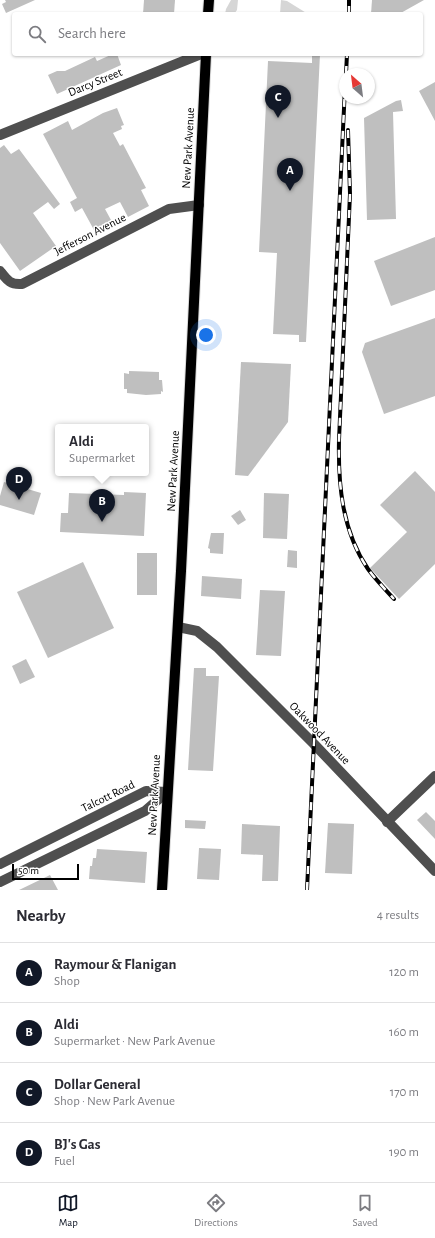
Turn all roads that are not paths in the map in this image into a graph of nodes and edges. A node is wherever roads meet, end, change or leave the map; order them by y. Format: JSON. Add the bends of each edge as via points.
{"nodes":[{"id":1,"x":209,"y":0,"type":"edge"},
{"id":2,"x":208,"y":12,"type":"edge"},
{"id":3,"x":196,"y":56,"type":"edge"},
{"id":4,"x":206,"y":56,"type":"edge"},
{"id":5,"x":0,"y":135,"type":"edge"},
{"id":6,"x":199,"y":205,"type":"junction"},
{"id":7,"x":0,"y":271,"type":"edge"},
{"id":8,"x":178,"y":627,"type":"junction"},
{"id":9,"x":435,"y":776,"type":"edge"},
{"id":10,"x":167,"y":792,"type":"junction"},
{"id":11,"x":387,"y":822,"type":"junction"},
{"id":12,"x":26,"y":851,"type":"junction"},
{"id":13,"x":0,"y":864,"type":"edge"},
{"id":14,"x":33,"y":865,"type":"junction"},
{"id":15,"x":435,"y":871,"type":"edge"},
{"id":16,"x":0,"y":882,"type":"edge"},
{"id":17,"x":162,"y":890,"type":"edge"}],
"edges":[{"from":1,"to":2,"type":"main road"},
{"from":3,"to":5,"type":"street","name":"Darcy Street"},
{"from":4,"to":6,"type":"main road","name":"New Park Avenue"},
{"from":6,"to":7,"type":"street","name":"Jefferson Avenue","via":[[169,209],[22,284],[8,282]]},
{"from":6,"to":8,"type":"main road","name":"New Park Avenue"},
{"from":8,"to":10,"type":"main road","name":"New Park Avenue"},
{"from":8,"to":11,"type":"street","name":"Oakwood Avenue","via":[[197,631],[217,647]]},
{"from":9,"to":11,"type":"street"},
{"from":10,"to":12,"type":"street","name":"Talcott Road","via":[[146,792]]},
{"from":10,"to":14,"type":"street","via":[[145,810]]},
{"from":10,"to":17,"type":"main road","name":"New Park Avenue"},
{"from":11,"to":15,"type":"street","name":"Oakwood Avenue"},
{"from":12,"to":13,"type":"street","name":"Talcott Road"},
{"from":12,"to":14,"type":"street"},
{"from":14,"to":16,"type":"street"}]}
